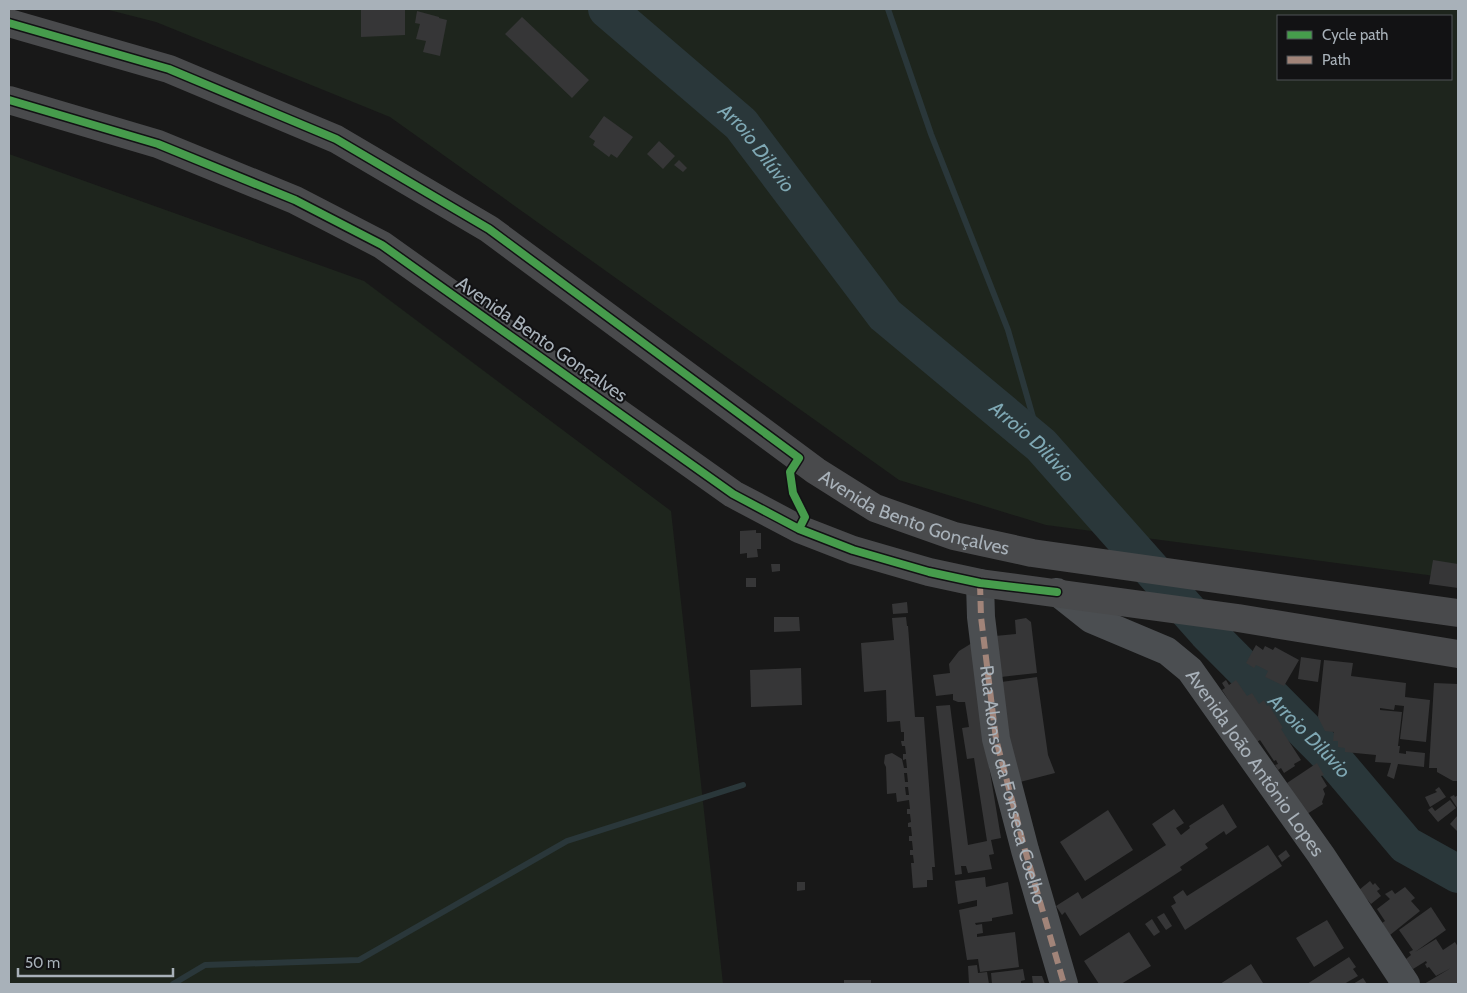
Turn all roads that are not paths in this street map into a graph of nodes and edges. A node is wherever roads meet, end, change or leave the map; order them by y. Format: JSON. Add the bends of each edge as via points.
{"nodes":[{"id":1,"x":9,"y":23,"type":"edge"},
{"id":2,"x":9,"y":100,"type":"edge"},
{"id":3,"x":980,"y":583,"type":"junction"},
{"id":4,"x":1057,"y":592,"type":"junction"},
{"id":5,"x":1458,"y":612,"type":"edge"},
{"id":6,"x":1458,"y":654,"type":"edge"},
{"id":7,"x":1064,"y":984,"type":"edge"},
{"id":8,"x":1406,"y":984,"type":"edge"}],
"edges":[{"from":1,"to":5,"type":"main road","name":"Avenida Bento Gonçalves","via":[[170,69],[336,139],[489,229],[810,466],[875,508],[954,536],[1032,553]]},
{"from":2,"to":3,"type":"main road","name":"Avenida Bento Gonçalves","via":[[158,144],[295,200],[382,245],[733,494],[800,530],[853,550]]},
{"from":3,"to":4,"type":"main road","name":"Avenida Bento Gonçalves"},
{"from":3,"to":7,"type":"street","name":"Rua Alonso da Fonseca Coelho","via":[[996,739]]},
{"from":4,"to":6,"type":"main road","name":"Avenida Bento Gonçalves"},
{"from":4,"to":8,"type":"street","name":"Avenida João Antônio Lopes","via":[[1091,619],[1167,651],[1190,670],[1321,854]]}]}
